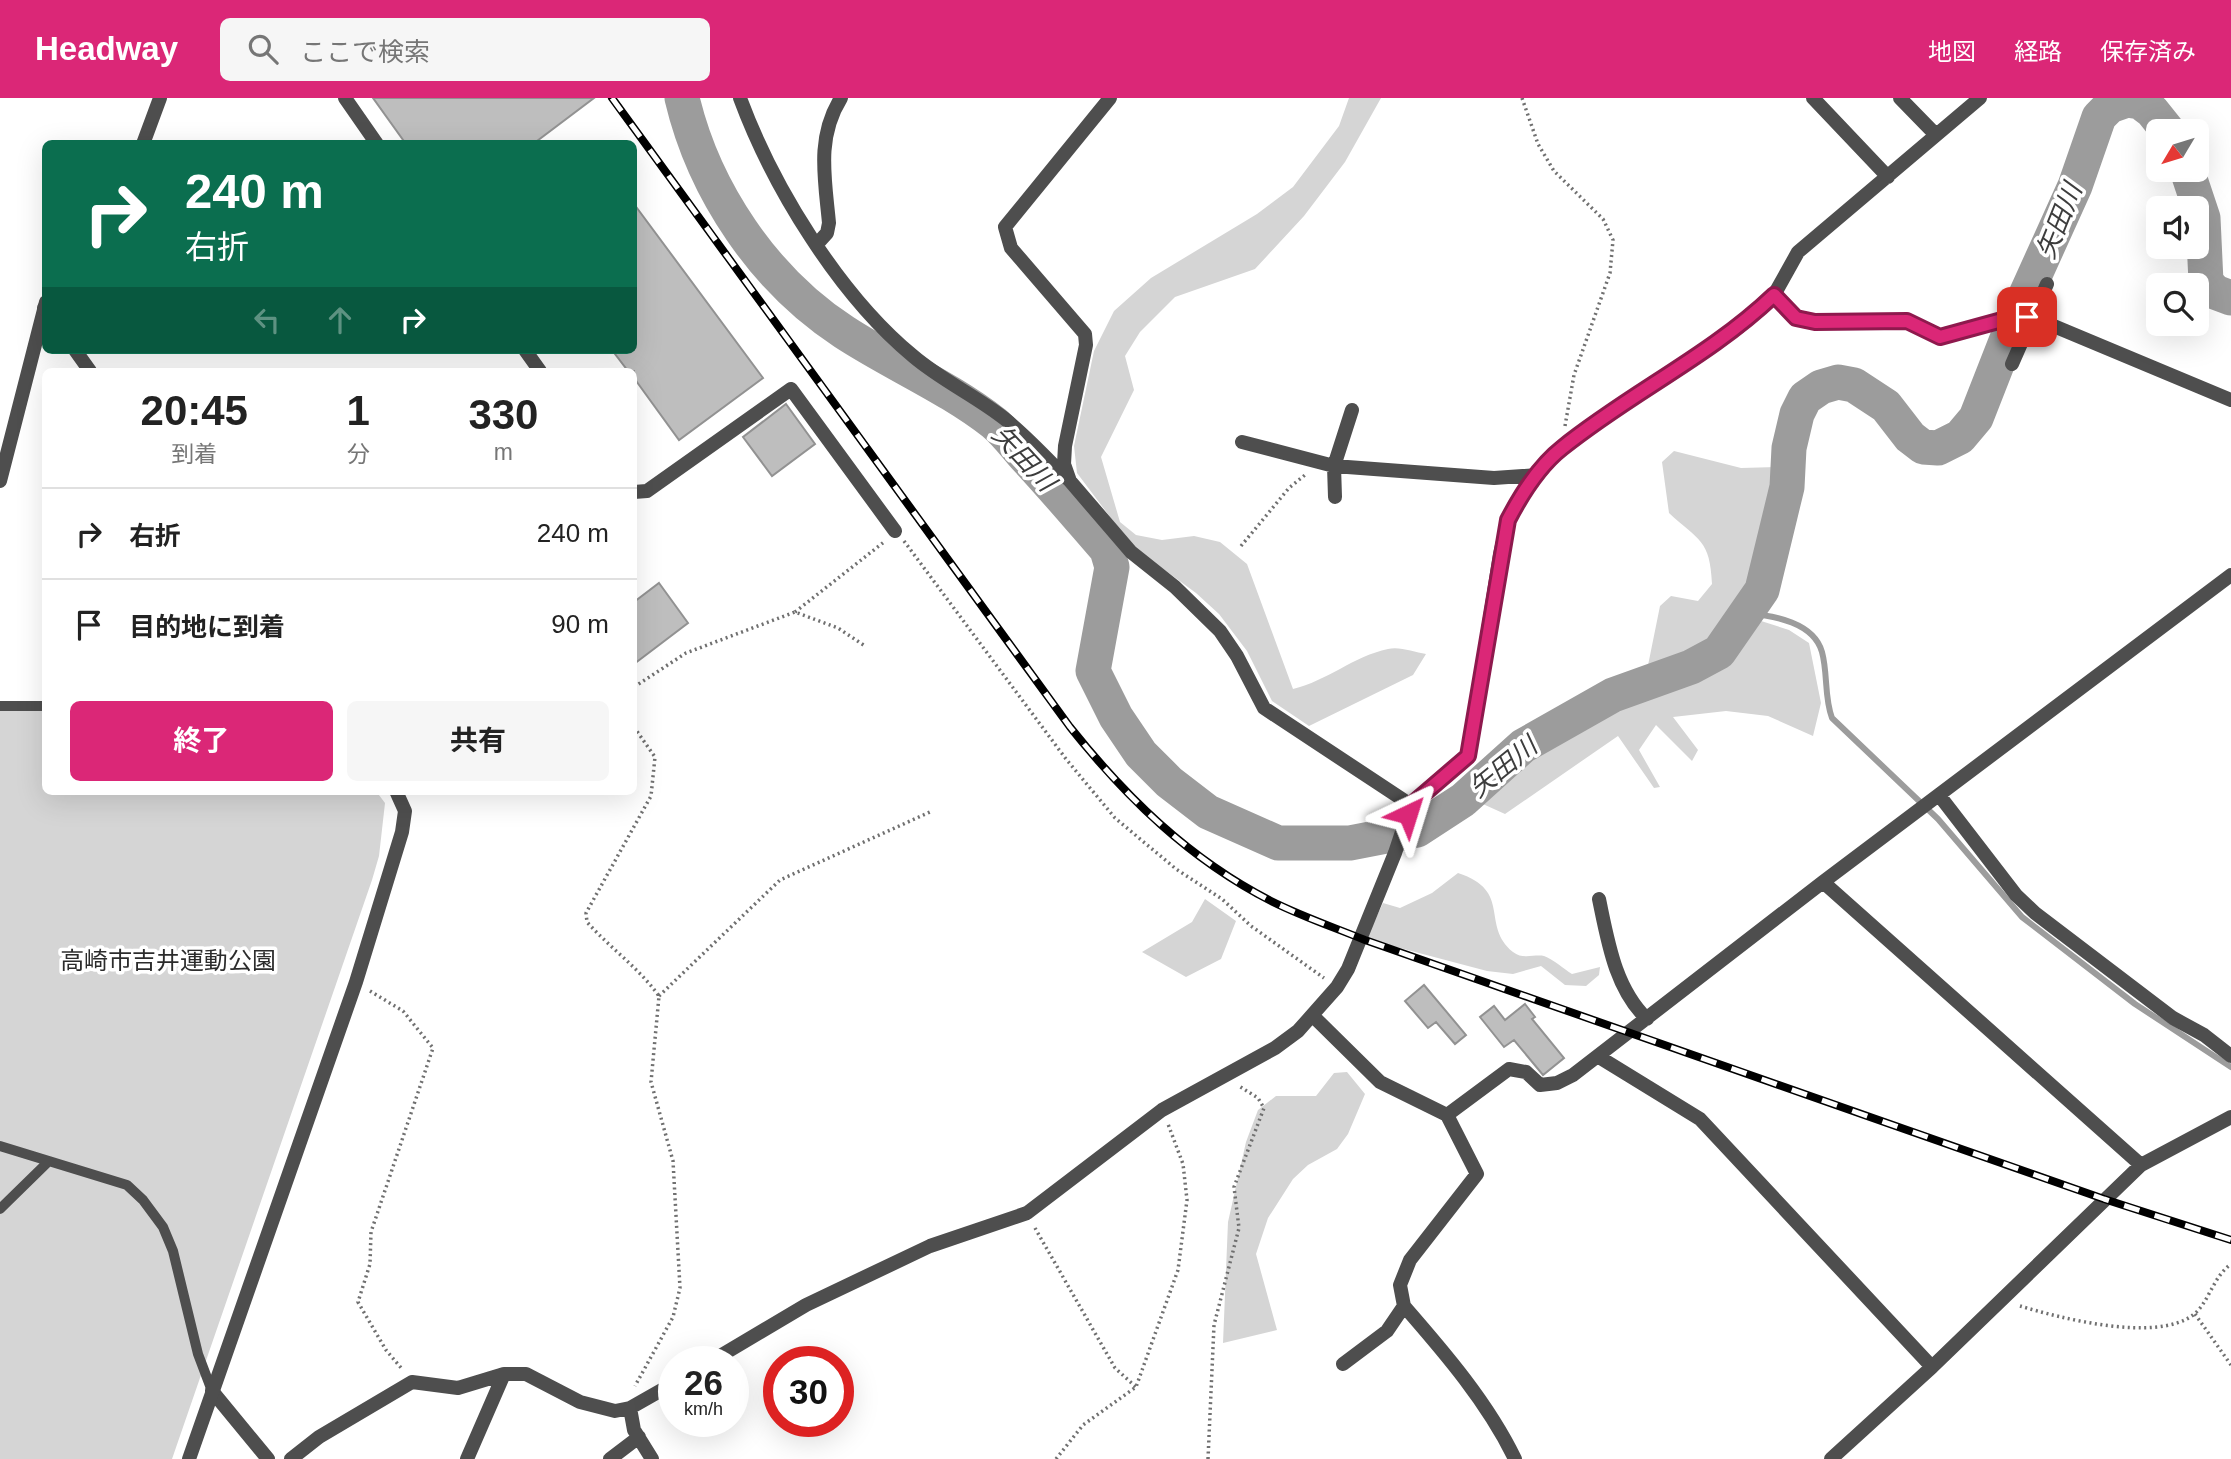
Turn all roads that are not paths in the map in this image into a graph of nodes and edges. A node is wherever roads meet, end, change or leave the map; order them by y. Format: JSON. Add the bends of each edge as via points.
{"nodes":[{"id":1,"x":160,"y":98,"type":"edge"},
{"id":2,"x":345,"y":98,"type":"edge"},
{"id":3,"x":740,"y":98,"type":"edge"},
{"id":4,"x":841,"y":98,"type":"edge"},
{"id":5,"x":1110,"y":98,"type":"edge"},
{"id":6,"x":1813,"y":98,"type":"edge"},
{"id":7,"x":1900,"y":98,"type":"edge"},
{"id":8,"x":1977,"y":99,"type":"edge"},
{"id":9,"x":1936,"y":135,"type":"junction"},
{"id":10,"x":144,"y":140,"type":"edge"},
{"id":11,"x":374,"y":140,"type":"edge"},
{"id":12,"x":1888,"y":177,"type":"junction"},
{"id":13,"x":817,"y":244,"type":"junction"},
{"id":14,"x":2047,"y":284,"type":"dead end"},
{"id":15,"x":1774,"y":295,"type":"junction"},
{"id":16,"x":2029,"y":317,"type":"junction"},
{"id":17,"x":42,"y":319,"type":"edge"},
{"id":18,"x":2012,"y":363,"type":"dead end"},
{"id":19,"x":2231,"y":401,"type":"edge"},
{"id":20,"x":1352,"y":410,"type":"dead end"},
{"id":21,"x":1242,"y":442,"type":"dead end"},
{"id":22,"x":1334,"y":466,"type":"junction"},
{"id":23,"x":1538,"y":475,"type":"junction"},
{"id":24,"x":0,"y":481,"type":"edge"},
{"id":25,"x":1070,"y":481,"type":"junction"},
{"id":26,"x":637,"y":492,"type":"edge"},
{"id":27,"x":1335,"y":497,"type":"dead end"},
{"id":28,"x":895,"y":531,"type":"road end"},
{"id":29,"x":2231,"y":575,"type":"edge"},
{"id":30,"x":0,"y":706,"type":"edge"},
{"id":31,"x":42,"y":706,"type":"edge"},
{"id":32,"x":398,"y":795,"type":"edge"},
{"id":33,"x":1939,"y":795,"type":"junction"},
{"id":34,"x":1410,"y":810,"type":"junction"},
{"id":35,"x":1823,"y":881,"type":"junction"},
{"id":36,"x":1599,"y":900,"type":"dead end"},
{"id":37,"x":1313,"y":1016,"type":"junction"},
{"id":38,"x":1647,"y":1019,"type":"junction"},
{"id":39,"x":2231,"y":1056,"type":"edge"},
{"id":40,"x":1599,"y":1057,"type":"junction"},
{"id":41,"x":1447,"y":1115,"type":"junction"},
{"id":42,"x":2231,"y":1117,"type":"edge"},
{"id":43,"x":0,"y":1146,"type":"edge"},
{"id":44,"x":50,"y":1161,"type":"junction"},
{"id":45,"x":2141,"y":1165,"type":"junction"},
{"id":46,"x":0,"y":1209,"type":"edge"},
{"id":47,"x":1404,"y":1306,"type":"junction"},
{"id":48,"x":737,"y":1346,"type":"edge"},
{"id":49,"x":1343,"y":1364,"type":"dead end"},
{"id":50,"x":1932,"y":1367,"type":"junction"},
{"id":51,"x":504,"y":1374,"type":"junction"},
{"id":52,"x":212,"y":1391,"type":"junction"},
{"id":53,"x":658,"y":1392,"type":"edge"},
{"id":54,"x":630,"y":1408,"type":"junction"},
{"id":55,"x":639,"y":1437,"type":"junction"},
{"id":56,"x":189,"y":1459,"type":"edge"},
{"id":57,"x":268,"y":1459,"type":"edge"},
{"id":58,"x":291,"y":1459,"type":"edge"},
{"id":59,"x":467,"y":1459,"type":"edge"},
{"id":60,"x":610,"y":1459,"type":"edge"},
{"id":61,"x":652,"y":1459,"type":"edge"},
{"id":62,"x":1515,"y":1459,"type":"edge"},
{"id":63,"x":1831,"y":1459,"type":"edge"}],
"edges":[{"from":1,"to":10,"type":"street"},
{"from":2,"to":11,"type":"street"},
{"from":3,"to":13,"type":"street","via":[[781,186]]},
{"from":4,"to":13,"type":"street","via":[[822,155],[829,223]]},
{"from":5,"to":25,"type":"street","via":[[1004,227],[1011,248],[1085,334],[1065,446],[1064,464]]},
{"from":6,"to":12,"type":"street"},
{"from":7,"to":9,"type":"street"},
{"from":8,"to":9,"type":"street"},
{"from":9,"to":12,"type":"street"},
{"from":12,"to":15,"type":"street","via":[[1798,252]]},
{"from":13,"to":25,"type":"street","via":[[855,294],[914,357],[1004,418]]},
{"from":14,"to":16,"type":"street"},
{"from":15,"to":16,"type":"street","via":[[1796,318],[1907,321],[1940,337]]},
{"from":15,"to":23,"type":"street","via":[[1739,327],[1560,448]]},
{"from":16,"to":18,"type":"street"},
{"from":16,"to":19,"type":"street"},
{"from":17,"to":24,"type":"street"},
{"from":20,"to":22,"type":"street"},
{"from":21,"to":22,"type":"street"},
{"from":22,"to":23,"type":"street","via":[[1493,478]]},
{"from":22,"to":27,"type":"street"},
{"from":23,"to":34,"type":"street","via":[[1508,520],[1468,756]]},
{"from":25,"to":34,"type":"street","via":[[1130,552],[1220,631],[1264,708]]},
{"from":26,"to":28,"type":"street","via":[[647,491],[792,388]]},
{"from":29,"to":33,"type":"street"},
{"from":30,"to":31,"type":"lane"},
{"from":32,"to":52,"type":"street","via":[[405,811],[402,832],[356,982]]},
{"from":33,"to":35,"type":"street"},
{"from":33,"to":39,"type":"street","via":[[2035,913]]},
{"from":34,"to":37,"type":"street","via":[[1348,969]]},
{"from":35,"to":38,"type":"street"},
{"from":35,"to":45,"type":"street"},
{"from":36,"to":38,"type":"street","via":[[1609,950],[1629,1002]]},
{"from":37,"to":41,"type":"street","via":[[1381,1082]]},
{"from":37,"to":48,"type":"street","via":[[1275,1048],[1162,1110],[1027,1213],[930,1246],[806,1306]]},
{"from":38,"to":40,"type":"street"},
{"from":40,"to":41,"type":"street","via":[[1557,1083],[1540,1085],[1526,1072],[1510,1069]]},
{"from":40,"to":50,"type":"street","via":[[1700,1119]]},
{"from":41,"to":47,"type":"street","via":[[1477,1174],[1410,1260],[1400,1285]]},
{"from":42,"to":45,"type":"street"},
{"from":43,"to":44,"type":"lane"},
{"from":44,"to":46,"type":"lane"},
{"from":44,"to":52,"type":"lane","via":[[127,1185],[163,1227]]},
{"from":45,"to":50,"type":"street"},
{"from":47,"to":49,"type":"street","via":[[1387,1331]]},
{"from":47,"to":62,"type":"street","via":[[1442,1350]]},
{"from":50,"to":63,"type":"street"},
{"from":51,"to":54,"type":"street","via":[[526,1374],[580,1402],[615,1411]]},
{"from":51,"to":58,"type":"street","via":[[458,1388],[412,1382],[319,1437]]},
{"from":51,"to":59,"type":"street"},
{"from":52,"to":56,"type":"street"},
{"from":52,"to":57,"type":"street"},
{"from":53,"to":54,"type":"street"},
{"from":54,"to":55,"type":"street"},
{"from":55,"to":60,"type":"street"},
{"from":55,"to":61,"type":"street"}]}
